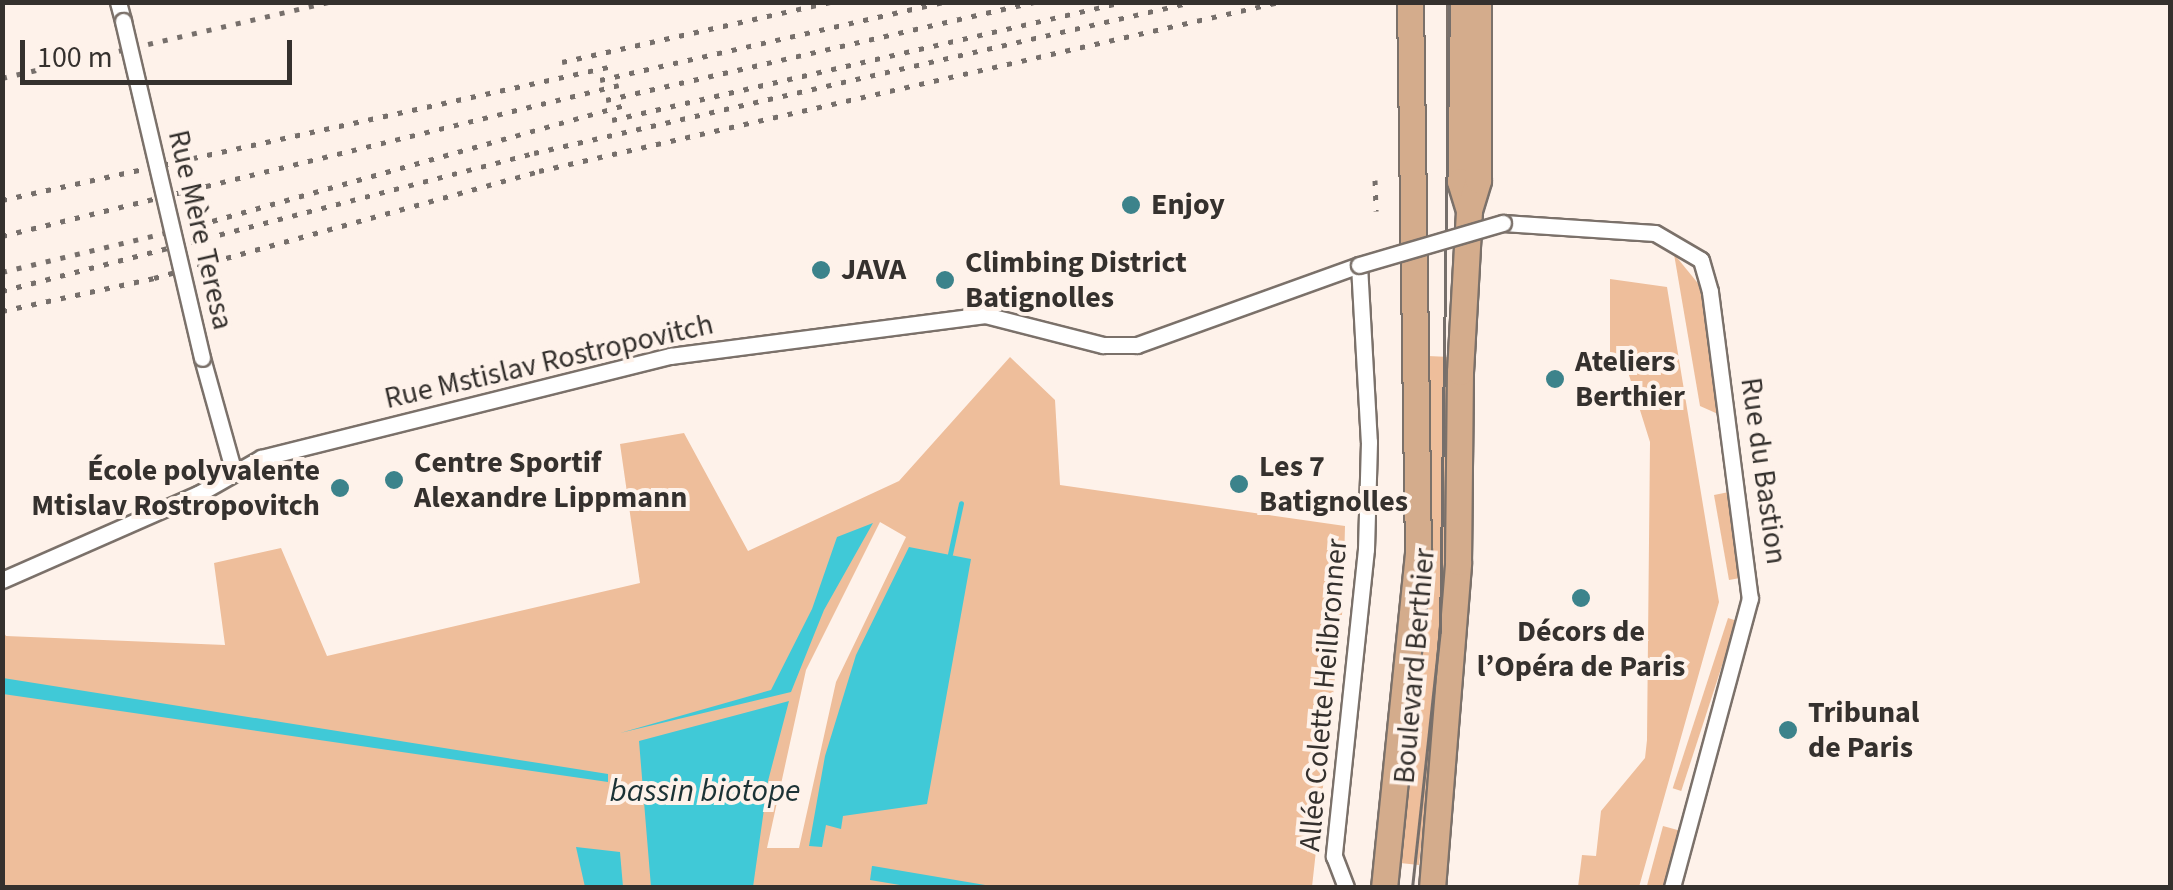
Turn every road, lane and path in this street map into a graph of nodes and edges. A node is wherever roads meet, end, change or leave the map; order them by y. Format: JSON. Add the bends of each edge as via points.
{"nodes":[{"id":1,"x":118,"y":2,"type":"edge"},
{"id":2,"x":1410,"y":2,"type":"edge"},
{"id":3,"x":1427,"y":2,"type":"edge"},
{"id":4,"x":1460,"y":2,"type":"edge"},
{"id":5,"x":1478,"y":2,"type":"edge"},
{"id":6,"x":1468,"y":210,"type":"junction"},
{"id":7,"x":1505,"y":223,"type":"joint"},
{"id":8,"x":1415,"y":224,"type":"junction"},
{"id":9,"x":1359,"y":265,"type":"junction"},
{"id":10,"x":233,"y":470,"type":"junction"},
{"id":11,"x":2,"y":580,"type":"edge"},
{"id":12,"x":1346,"y":888,"type":"edge"},
{"id":13,"x":1384,"y":888,"type":"edge"},
{"id":14,"x":1432,"y":888,"type":"edge"},
{"id":15,"x":1672,"y":888,"type":"edge"}],
"edges":[{"from":1,"to":10,"type":"street","name":"Rue Mère Teresa","bridge":true},
{"from":2,"to":8,"type":"main road","name":"Boulevard Berthier"},
{"from":3,"to":8,"type":"main road","name":"Boulevard Berthier","via":[[1427,181]]},
{"from":4,"to":6,"type":"main road","name":"Boulevard Berthier","via":[[1460,181]]},
{"from":5,"to":6,"type":"main road","name":"Boulevard Berthier","via":[[1478,180]]},
{"from":6,"to":14,"type":"main road","name":"Boulevard Berthier","via":[[1458,562]]},
{"from":7,"to":9,"type":"street","name":"Rue Mstislav Rostropovitch","bridge":true},
{"from":7,"to":15,"type":"street","name":"Rue du Bastion","via":[[1655,234],[1701,260],[1710,292],[1750,598]]},
{"from":8,"to":13,"type":"main road","name":"Boulevard Berthier","via":[[1418,553]]},
{"from":9,"to":10,"type":"street","name":"Rue Mstislav Rostropovitch","via":[[1137,345],[1103,345],[986,315],[670,356]]},
{"from":9,"to":12,"type":"street","name":"Allée Colette Heilbronner","via":[[1370,442],[1366,549],[1334,856]]},
{"from":10,"to":11,"type":"street","name":"Rue Mstislav Rostropovitch","via":[[198,494]]}]}
